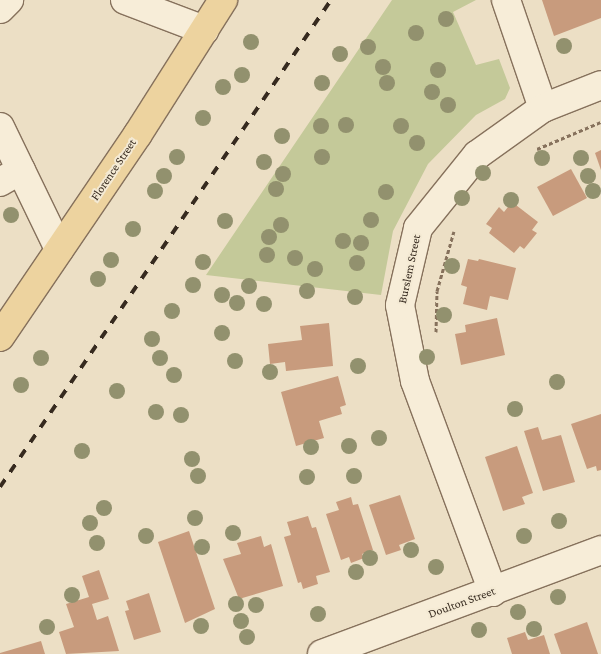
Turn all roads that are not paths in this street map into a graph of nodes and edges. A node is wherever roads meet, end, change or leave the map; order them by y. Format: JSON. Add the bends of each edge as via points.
{"nodes":[{"id":1,"x":9,"y":0,"type":"edge"},
{"id":2,"x":125,"y":0,"type":"edge"},
{"id":3,"x":223,"y":0,"type":"edge"},
{"id":4,"x":506,"y":0,"type":"edge"},
{"id":5,"x":0,"y":9,"type":"edge"},
{"id":6,"x":204,"y":30,"type":"junction"},
{"id":7,"x":601,"y":85,"type":"edge"},
{"id":8,"x":543,"y":108,"type":"junction"},
{"id":9,"x":0,"y":127,"type":"edge"},
{"id":10,"x":10,"y":176,"type":"edge"},
{"id":11,"x":60,"y":249,"type":"junction"},
{"id":12,"x":0,"y":337,"type":"edge"},
{"id":13,"x":601,"y":550,"type":"edge"},
{"id":14,"x":493,"y":592,"type":"junction"},
{"id":15,"x":322,"y":654,"type":"edge"}],
"edges":[{"from":1,"to":5,"type":"street"},
{"from":2,"to":6,"type":"street"},
{"from":3,"to":6,"type":"main road","name":"Florence Street"},
{"from":4,"to":8,"type":"street"},
{"from":6,"to":11,"type":"main road","name":"Florence Street"},
{"from":7,"to":8,"type":"street","name":"Burslem Street"},
{"from":8,"to":14,"type":"street","name":"Burslem Street","via":[[477,155],[418,228],[400,305],[415,381]]},
{"from":9,"to":10,"type":"street"},
{"from":10,"to":11,"type":"street"},
{"from":11,"to":12,"type":"main road","name":"Florence Street"},
{"from":13,"to":14,"type":"street","name":"Doulton Street"},
{"from":14,"to":15,"type":"street","name":"Doulton Street"}]}
